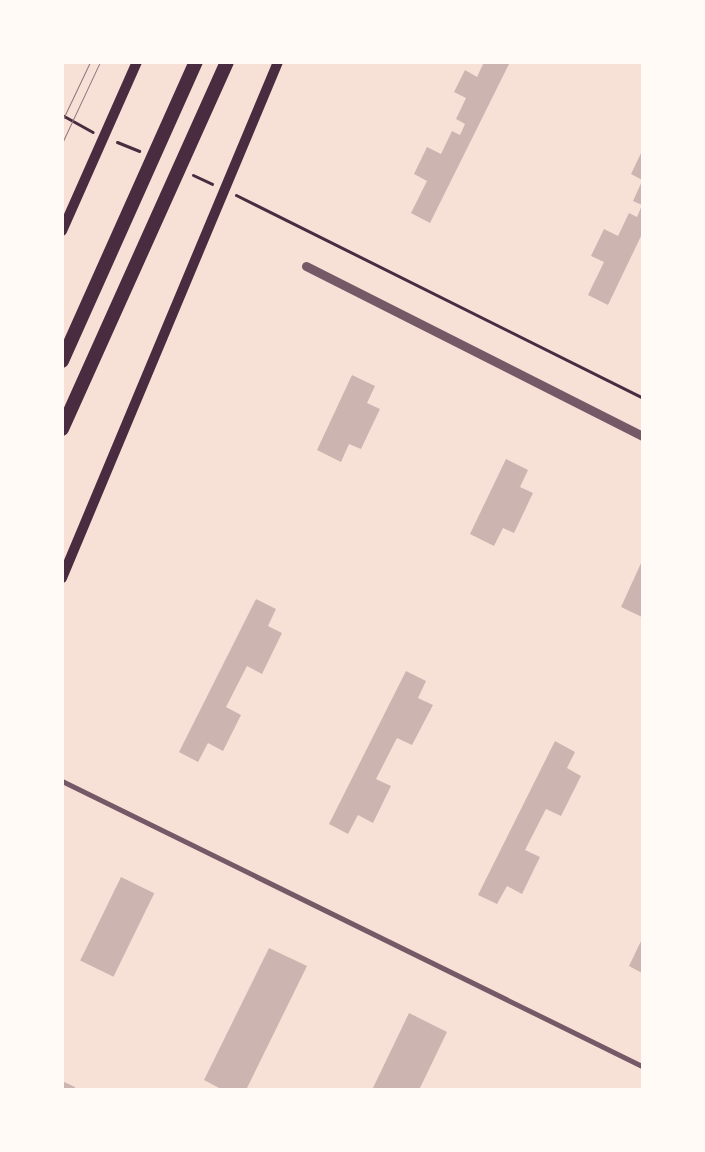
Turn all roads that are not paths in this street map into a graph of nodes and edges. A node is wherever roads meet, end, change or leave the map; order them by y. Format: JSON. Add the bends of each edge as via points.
{"nodes":[{"id":1,"x":137,"y":62,"type":"edge"},
{"id":2,"x":196,"y":62,"type":"edge"},
{"id":3,"x":227,"y":62,"type":"edge"},
{"id":4,"x":278,"y":62,"type":"edge"},
{"id":5,"x":62,"y":231,"type":"edge"},
{"id":6,"x":306,"y":266,"type":"dead end"},
{"id":7,"x":62,"y":361,"type":"edge"},
{"id":8,"x":62,"y":429,"type":"edge"},
{"id":9,"x":642,"y":436,"type":"edge"},
{"id":10,"x":62,"y":578,"type":"edge"},
{"id":11,"x":62,"y":781,"type":"edge"},
{"id":12,"x":642,"y":1066,"type":"edge"}],
"edges":[{"from":1,"to":5,"type":"main road"},
{"from":2,"to":7,"type":"highway"},
{"from":3,"to":8,"type":"highway"},
{"from":4,"to":10,"type":"main road"},
{"from":6,"to":9,"type":"street"},
{"from":11,"to":12,"type":"street"}]}
